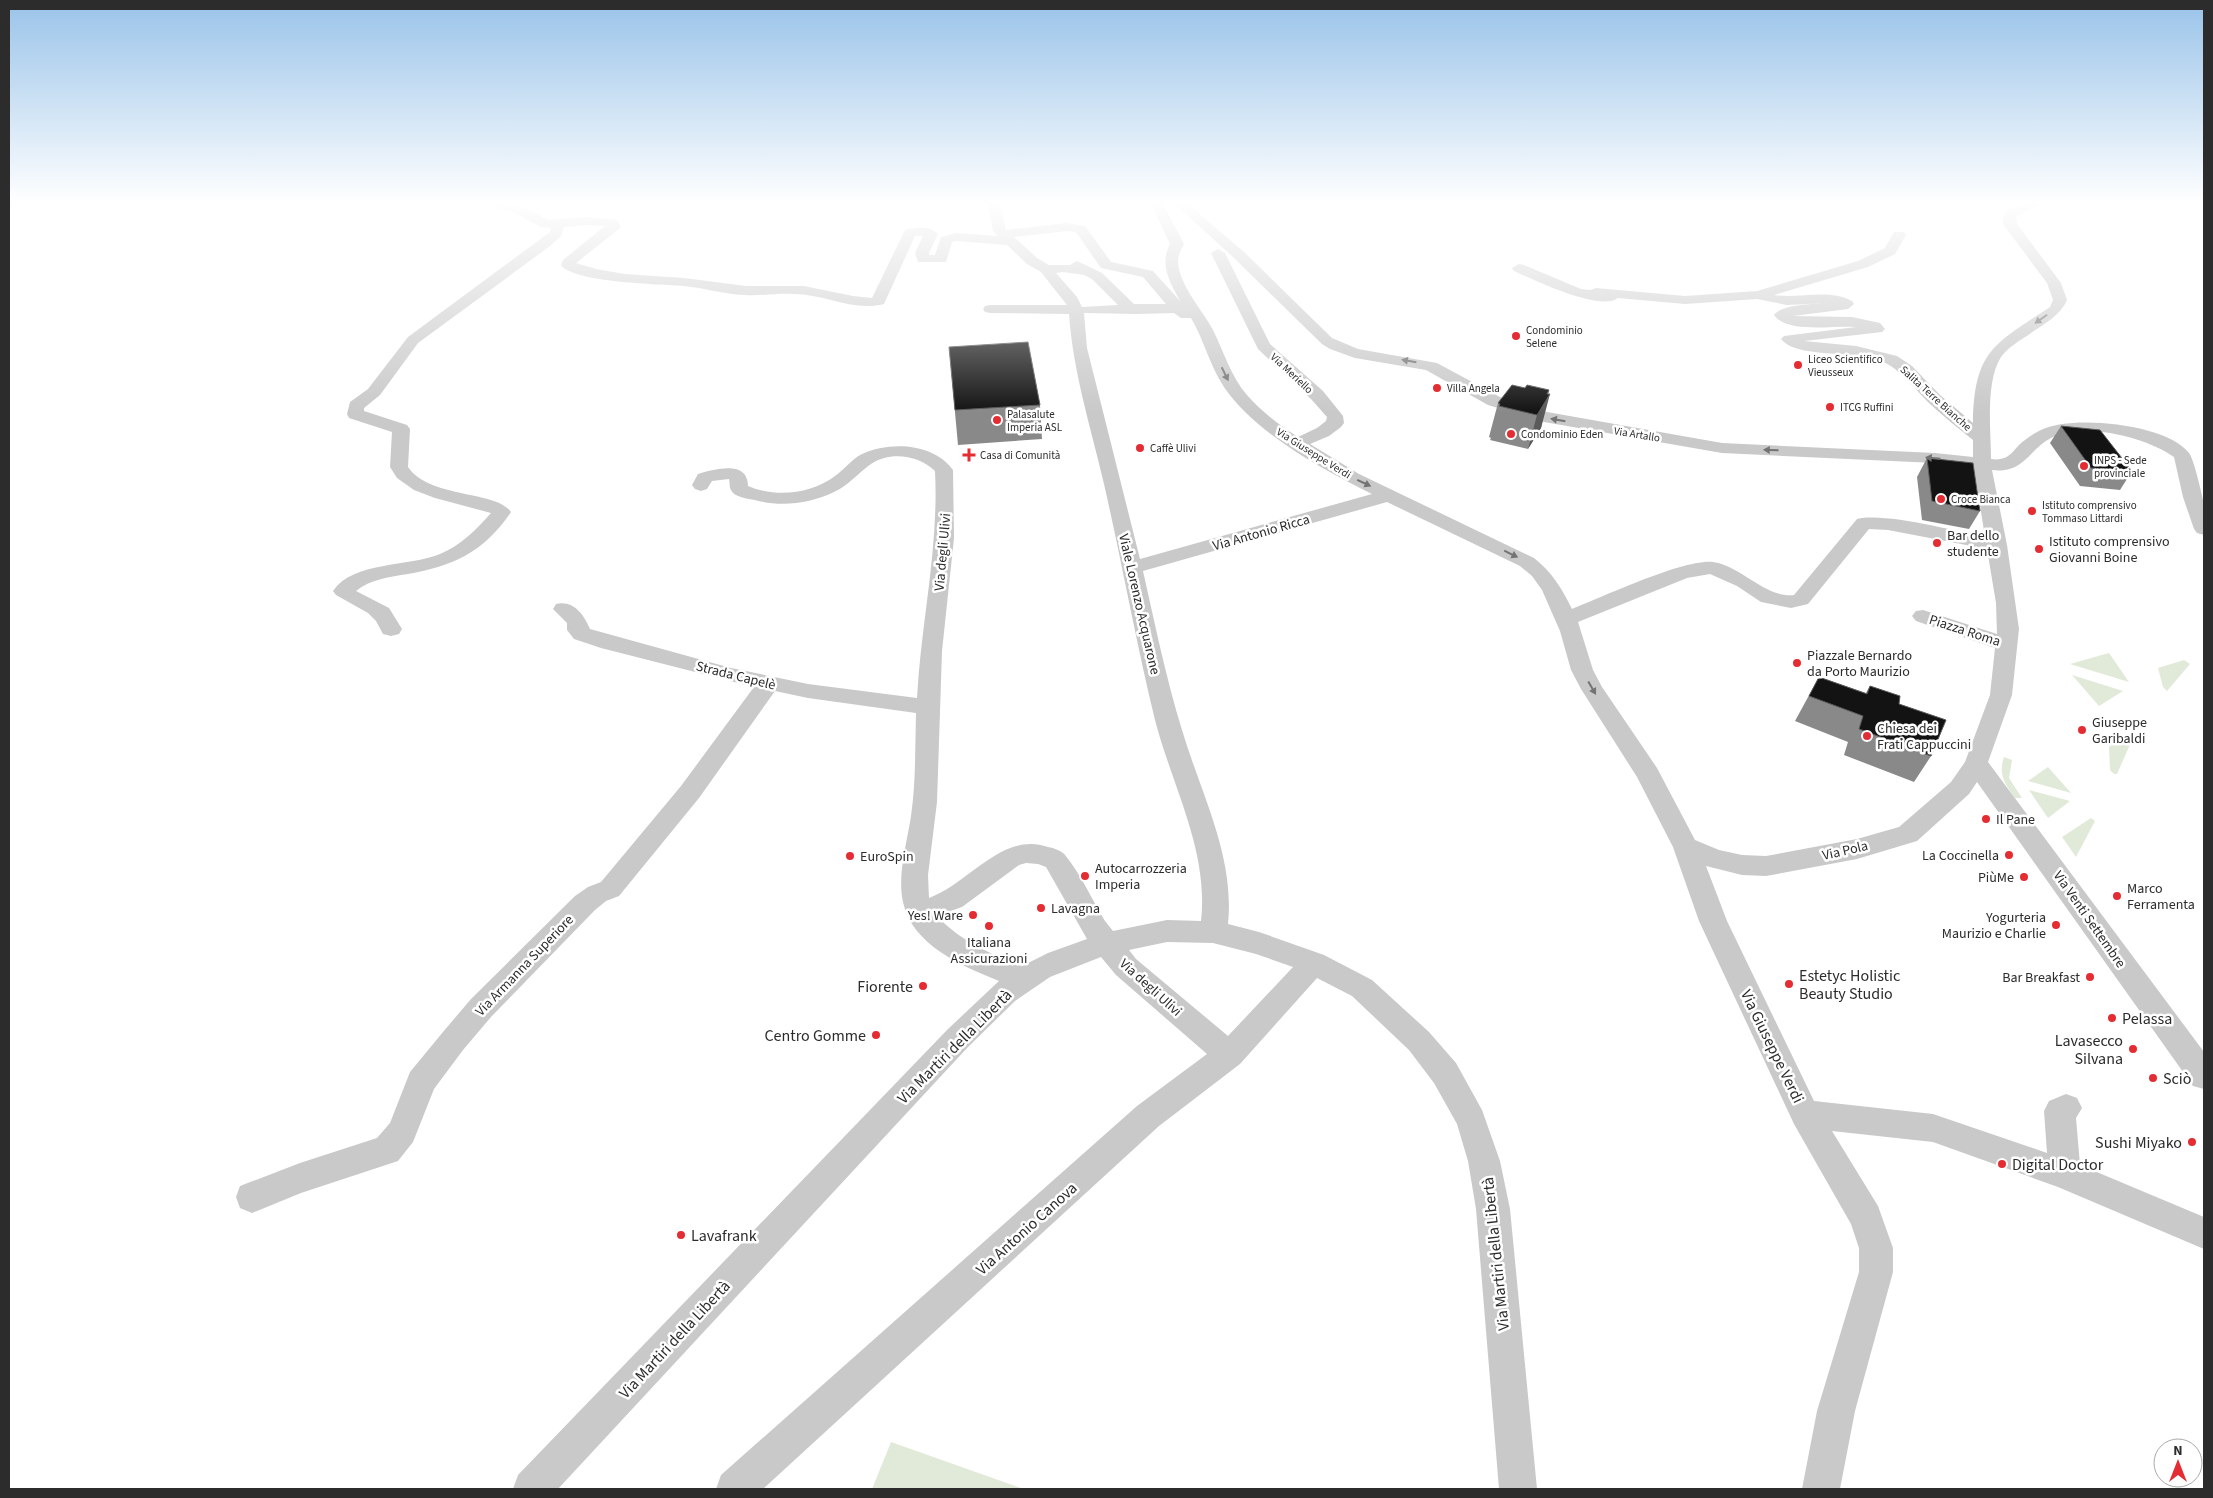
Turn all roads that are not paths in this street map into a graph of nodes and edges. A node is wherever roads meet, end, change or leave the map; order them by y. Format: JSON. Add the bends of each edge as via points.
{"nodes":[{"id":1,"x":503,"y":274,"type":"edge"},
{"id":2,"x":603,"y":274,"type":"edge"},
{"id":3,"x":891,"y":274,"type":"edge"},
{"id":4,"x":1057,"y":274,"type":"edge"},
{"id":5,"x":1093,"y":274,"type":"edge"},
{"id":6,"x":1148,"y":274,"type":"edge"},
{"id":7,"x":1175,"y":274,"type":"edge"},
{"id":8,"x":1228,"y":274,"type":"edge"},
{"id":9,"x":1258,"y":274,"type":"edge"},
{"id":10,"x":1533,"y":274,"type":"edge"},
{"id":11,"x":1829,"y":274,"type":"edge"},
{"id":12,"x":2047,"y":274,"type":"edge"},
{"id":13,"x":1596,"y":292,"type":"dead end"},
{"id":14,"x":1758,"y":295,"type":"junction"},
{"id":15,"x":1636,"y":297,"type":"junction"},
{"id":16,"x":1178,"y":308,"type":"junction"},
{"id":17,"x":990,"y":309,"type":"dead end"},
{"id":18,"x":1082,"y":310,"type":"junction"},
{"id":19,"x":1136,"y":310,"type":"junction"},
{"id":20,"x":1210,"y":339,"type":"junction"},
{"id":21,"x":1983,"y":439,"type":"junction"},
{"id":22,"x":1297,"y":444,"type":"junction"},
{"id":23,"x":1982,"y":465,"type":"junction"},
{"id":24,"x":701,"y":486,"type":"dead end"},
{"id":25,"x":1390,"y":496,"type":"junction"},
{"id":26,"x":2204,"y":529,"type":"edge"},
{"id":27,"x":1997,"y":545,"type":"junction"},
{"id":28,"x":1132,"y":568,"type":"junction"},
{"id":29,"x":1712,"y":568,"type":"joint"},
{"id":30,"x":563,"y":609,"type":"dead end"},
{"id":31,"x":1923,"y":616,"type":"dead end"},
{"id":32,"x":1566,"y":619,"type":"junction"},
{"id":33,"x":391,"y":629,"type":"dead end"},
{"id":34,"x":2006,"y":644,"type":"junction"},
{"id":35,"x":769,"y":683,"type":"junction"},
{"id":36,"x":927,"y":707,"type":"junction"},
{"id":37,"x":1976,"y":763,"type":"junction"},
{"id":38,"x":1686,"y":847,"type":"junction"},
{"id":39,"x":919,"y":912,"type":"junction"},
{"id":40,"x":1213,"y":932,"type":"junction"},
{"id":41,"x":1314,"y":963,"type":"junction"},
{"id":42,"x":1024,"y":979,"type":"junction"},
{"id":43,"x":1229,"y":1055,"type":"junction"},
{"id":44,"x":2204,"y":1076,"type":"edge"},
{"id":45,"x":2066,"y":1108,"type":"dead end"},
{"id":46,"x":1805,"y":1114,"type":"junction"},
{"id":47,"x":2064,"y":1174,"type":"junction"},
{"id":48,"x":252,"y":1197,"type":"dead end"},
{"id":49,"x":2204,"y":1233,"type":"edge"},
{"id":50,"x":532,"y":1489,"type":"edge"},
{"id":51,"x":735,"y":1489,"type":"edge"},
{"id":52,"x":1518,"y":1489,"type":"edge"},
{"id":53,"x":1821,"y":1489,"type":"edge"}],
"edges":[{"from":1,"to":33,"type":"street","via":[[413,340],[374,392],[356,406],[355,414],[401,429],[399,467],[413,483],[492,506],[502,512],[456,554],[423,566],[371,577],[343,591],[377,608]]},
{"from":2,"to":3,"type":"street","via":[[703,284],[722,289],[806,290],[846,300],[875,302],[883,297]]},
{"from":4,"to":18,"type":"street","name":"Viale Lorenzo Acquarone","via":[[1072,300]]},
{"from":5,"to":19,"type":"street"},
{"from":6,"to":16,"type":"street"},
{"from":7,"to":20,"type":"street","name":"Via Giuseppe Verdi","via":[[1180,289]]},
{"from":8,"to":22,"type":"street","name":"Via Meriello","via":[[1263,346],[1335,416],[1334,423],[1324,432]]},
{"from":23,"to":9,"type":"street","name":"Via Artallo","one_way":true,"via":[[1936,458],[1722,448],[1522,412],[1494,402],[1431,366],[1356,353],[1327,342]]},
{"from":10,"to":15,"type":"street","name":"Salita Terre Bianche","via":[[1578,293]]},
{"from":11,"to":14,"type":"street","name":"Salita Terre Bianche"},
{"from":12,"to":21,"type":"street","name":"Piazza Roma","one_way":true,"via":[[2060,300],[2056,309],[2007,343],[1994,356],[1982,400]]},
{"from":13,"to":15,"type":"street","name":"Salita Terre Bianche"},
{"from":14,"to":15,"type":"street","name":"Salita Terre Bianche","via":[[1685,300]]},
{"from":14,"to":21,"type":"street","name":"Salita Terre Bianche","via":[[1785,301],[1843,301],[1847,304],[1781,315],[1784,319],[1796,321],[1861,321],[1876,329],[1798,337],[1788,339],[1790,342],[1878,354],[1893,360]]},
{"from":16,"to":19,"type":"street"},
{"from":16,"to":20,"type":"street","via":[[1200,334]]},
{"from":17,"to":18,"type":"street"},
{"from":18,"to":19,"type":"street"},
{"from":18,"to":28,"type":"street","name":"Viale Lorenzo Acquarone","via":[[1079,348]]},
{"from":20,"to":22,"type":"street","name":"Via Giuseppe Verdi","one_way":true,"via":[[1230,385],[1242,400],[1278,433]]},
{"from":21,"to":23,"type":"street","name":"Piazza Roma"},
{"from":22,"to":25,"type":"street","name":"Via Giuseppe Verdi","one_way":true},
{"from":23,"to":26,"type":"street","name":"Via Artallo","via":[[2001,466],[2017,460],[2026,448],[2048,433],[2084,426],[2116,428],[2147,436],[2167,444],[2182,455]]},
{"from":23,"to":27,"type":"street","name":"Piazza Roma"},
{"from":24,"to":36,"type":"street","name":"Via degli Ulivi","via":[[704,478],[730,473],[739,478],[739,488],[750,495],[780,499],[817,493],[838,483],[852,470],[880,454],[910,452],[928,456],[939,464],[944,470],[946,513]]},
{"from":25,"to":28,"type":"street","name":"Via Antonio Ricca"},
{"from":25,"to":32,"type":"street","name":"Via Giuseppe Verdi","one_way":true,"via":[[1527,562],[1547,581]]},
{"from":27,"to":29,"type":"street","via":[[1888,524],[1864,523],[1801,600],[1791,602],[1768,598],[1744,582]]},
{"from":27,"to":34,"type":"street","name":"Piazza Roma","via":[[2006,603]]},
{"from":28,"to":40,"type":"street","name":"Viale Lorenzo Acquarone","via":[[1168,722],[1215,872],[1218,911]]},
{"from":29,"to":32,"type":"street","via":[[1682,574]]},
{"from":30,"to":35,"type":"street","name":"Strada Capelè","via":[[577,621],[578,630],[600,640]]},
{"from":31,"to":34,"type":"street","name":"Piazza Roma"},
{"from":32,"to":38,"type":"street","name":"Via Giuseppe Verdi","one_way":true,"via":[[1582,670],[1648,774]]},
{"from":34,"to":37,"type":"street","name":"Piazza Roma","via":[[2001,695]]},
{"from":35,"to":36,"type":"street","name":"Strada Capelè"},
{"from":35,"to":48,"type":"street","name":"Via Armanna Superiore","via":[[679,806],[610,889],[585,903],[452,1041],[421,1082],[402,1132],[387,1150]]},
{"from":36,"to":39,"type":"street","name":"Via degli Ulivi","via":[[925,802],[914,892]]},
{"from":37,"to":38,"type":"street","name":"Via Pola","via":[[1960,788],[1908,834],[1766,866],[1742,865]]},
{"from":37,"to":44,"type":"street","name":"Via Venti Settembre"},
{"from":38,"to":46,"type":"street","name":"Via Giuseppe Verdi","via":[[1713,921]]},
{"from":39,"to":42,"type":"street","name":"Via degli Ulivi","via":[[940,937],[981,961]]},
{"from":39,"to":43,"type":"street","name":"Via degli Ulivi","via":[[952,900],[1010,858],[1024,853],[1041,854],[1055,860],[1095,929],[1126,967]]},
{"from":40,"to":41,"type":"street","name":"Via Martiri della Libertà","via":[[1259,943]]},
{"from":40,"to":42,"type":"street","name":"Via Martiri della Libertà","via":[[1167,931],[1124,938],[1058,961]]},
{"from":41,"to":43,"type":"street","name":"Via Antonio Canova"},
{"from":41,"to":52,"type":"street","name":"Via Martiri della Libertà","via":[[1362,988],[1419,1041],[1445,1073],[1471,1120],[1484,1161],[1492,1209]]},
{"from":42,"to":50,"type":"street","name":"Via Martiri della Libertà","via":[[1005,992],[964,1031]]},
{"from":43,"to":51,"type":"street","name":"Via Antonio Canova","via":[[1148,1116]]},
{"from":45,"to":47,"type":"street","via":[[2060,1111]]},
{"from":46,"to":47,"type":"street","via":[[1933,1128]]},
{"from":46,"to":53,"type":"street","name":"Via Giuseppe Verdi","via":[[1866,1217],[1876,1248],[1876,1272],[1836,1411]]},
{"from":47,"to":49,"type":"street"}]}
